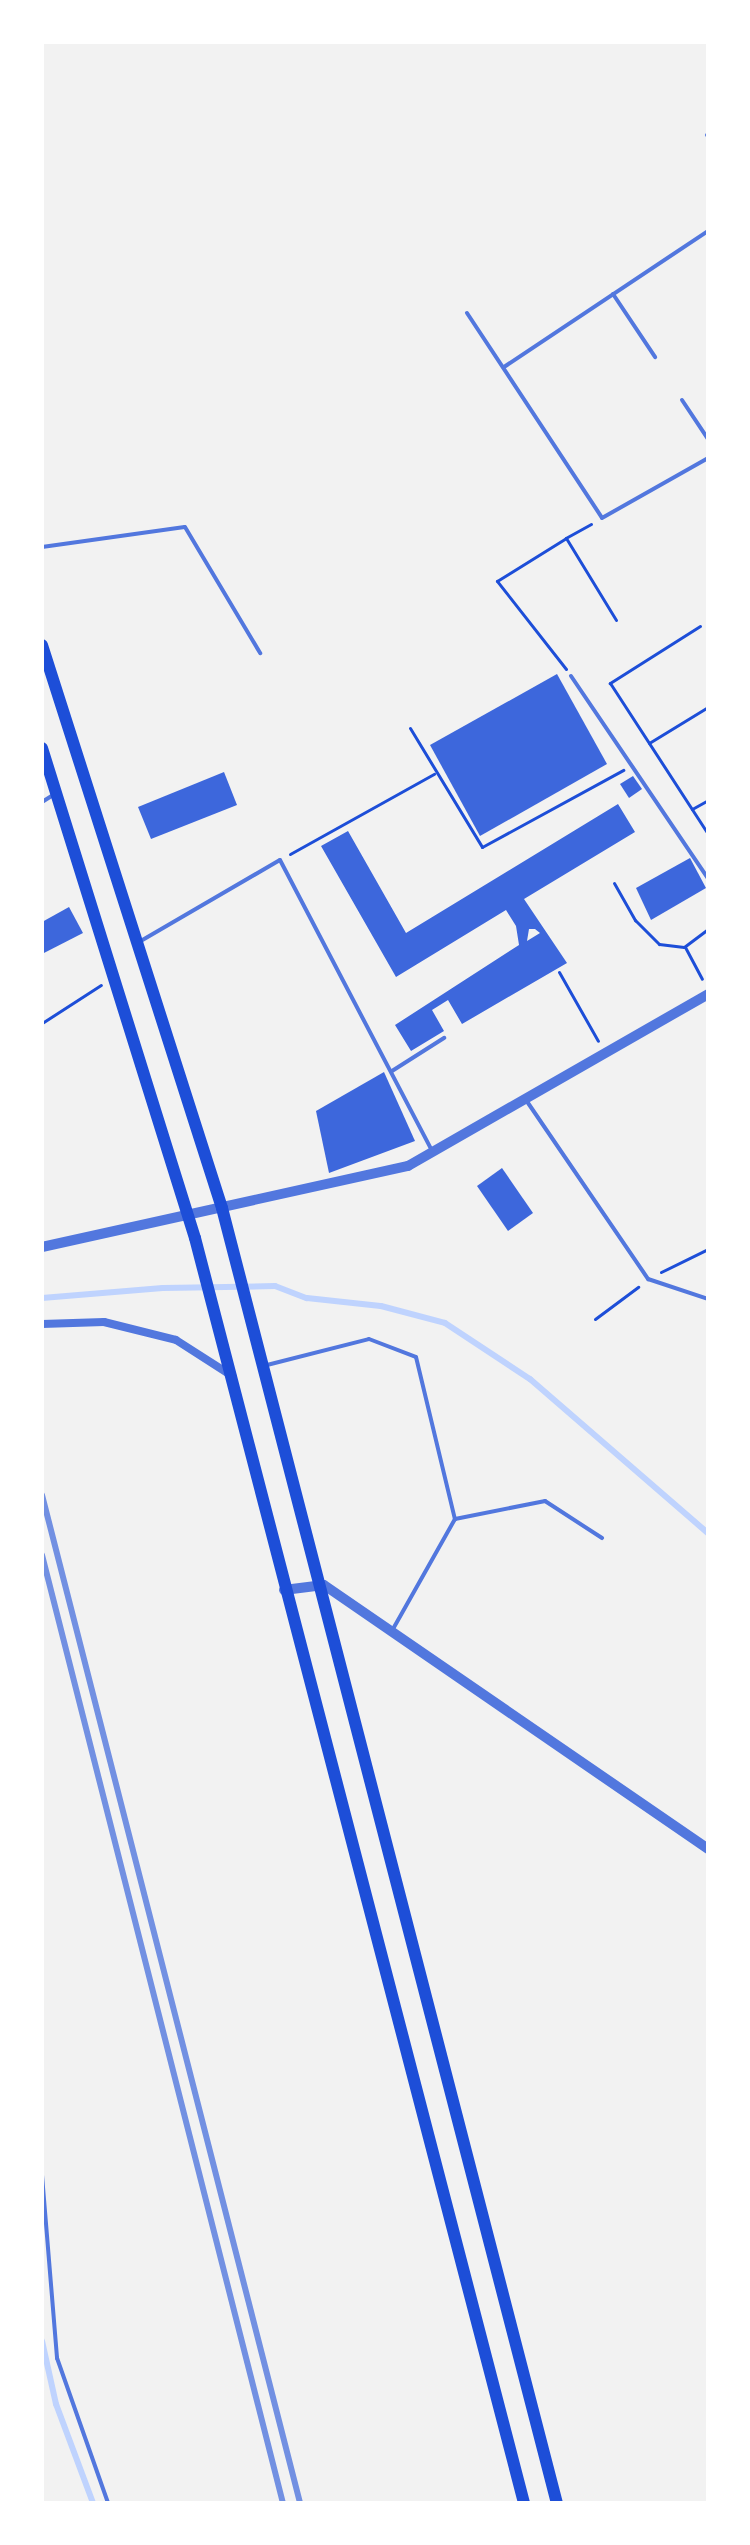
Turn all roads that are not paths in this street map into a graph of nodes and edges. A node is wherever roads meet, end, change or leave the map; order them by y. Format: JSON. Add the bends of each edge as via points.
{"nodes":[{"id":1,"x":708,"y":231,"type":"edge"},
{"id":2,"x":613,"y":294,"type":"junction"},
{"id":3,"x":467,"y":313,"type":"dead end"},
{"id":4,"x":655,"y":357,"type":"dead end"},
{"id":5,"x":504,"y":367,"type":"junction"},
{"id":6,"x":682,"y":400,"type":"dead end"},
{"id":7,"x":708,"y":439,"type":"edge"},
{"id":8,"x":708,"y":458,"type":"edge"},
{"id":9,"x":42,"y":547,"type":"edge"},
{"id":10,"x":42,"y":645,"type":"edge"},
{"id":11,"x":260,"y":653,"type":"dead end"},
{"id":12,"x":571,"y":676,"type":"road end"},
{"id":13,"x":42,"y":748,"type":"edge"},
{"id":14,"x":57,"y":793,"type":"junction"},
{"id":15,"x":42,"y":802,"type":"edge"},
{"id":16,"x":708,"y":878,"type":"edge"},
{"id":17,"x":137,"y":943,"type":"junction"},
{"id":18,"x":708,"y":992,"type":"edge"},
{"id":19,"x":444,"y":1038,"type":"dead end"},
{"id":20,"x":391,"y":1071,"type":"junction"},
{"id":21,"x":526,"y":1100,"type":"junction"},
{"id":22,"x":433,"y":1153,"type":"junction"},
{"id":23,"x":222,"y":1208,"type":"junction"},
{"id":24,"x":188,"y":1212,"type":"junction"},
{"id":25,"x":43,"y":1247,"type":"edge"},
{"id":26,"x":708,"y":1299,"type":"edge"},
{"id":27,"x":42,"y":1324,"type":"edge"},
{"id":28,"x":261,"y":1366,"type":"junction"},
{"id":29,"x":233,"y":1376,"type":"junction"},
{"id":30,"x":455,"y":1519,"type":"junction"},
{"id":31,"x":602,"y":1538,"type":"dead end"},
{"id":32,"x":324,"y":1585,"type":"junction"},
{"id":33,"x":284,"y":1590,"type":"junction"},
{"id":34,"x":391,"y":1631,"type":"junction"},
{"id":35,"x":708,"y":1849,"type":"edge"},
{"id":36,"x":42,"y":2175,"type":"edge"},
{"id":37,"x":108,"y":2503,"type":"edge"},
{"id":38,"x":524,"y":2503,"type":"edge"},
{"id":39,"x":557,"y":2503,"type":"edge"}],
"edges":[{"from":1,"to":2,"type":"lane"},
{"from":2,"to":4,"type":"lane"},
{"from":2,"to":5,"type":"lane"},
{"from":3,"to":5,"type":"lane"},
{"from":5,"to":8,"type":"lane","via":[[602,518]]},
{"from":6,"to":7,"type":"lane"},
{"from":9,"to":11,"type":"lane","via":[[185,527]]},
{"from":10,"to":17,"type":"main road"},
{"from":12,"to":16,"type":"lane"},
{"from":13,"to":14,"type":"main road"},
{"from":14,"to":15,"type":"lane"},
{"from":14,"to":24,"type":"main road"},
{"from":17,"to":20,"type":"lane","via":[[280,860]]},
{"from":17,"to":23,"type":"main road"},
{"from":18,"to":21,"type":"street"},
{"from":19,"to":20,"type":"lane"},
{"from":20,"to":22,"type":"lane"},
{"from":21,"to":22,"type":"street"},
{"from":21,"to":26,"type":"lane","via":[[648,1279]]},
{"from":22,"to":23,"type":"street","via":[[408,1166]]},
{"from":23,"to":24,"type":"street"},
{"from":23,"to":28,"type":"main road"},
{"from":24,"to":25,"type":"street"},
{"from":24,"to":29,"type":"main road"},
{"from":27,"to":29,"type":"street","via":[[104,1322],[176,1340]]},
{"from":28,"to":30,"type":"lane","via":[[369,1339],[416,1357]]},
{"from":28,"to":32,"type":"main road"},
{"from":29,"to":33,"type":"main road"},
{"from":30,"to":31,"type":"lane","via":[[545,1501]]},
{"from":30,"to":34,"type":"lane"},
{"from":32,"to":33,"type":"street"},
{"from":32,"to":34,"type":"street"},
{"from":32,"to":39,"type":"main road"},
{"from":33,"to":38,"type":"main road"},
{"from":34,"to":35,"type":"street"},
{"from":36,"to":37,"type":"lane","via":[[57,2358]]}]}
